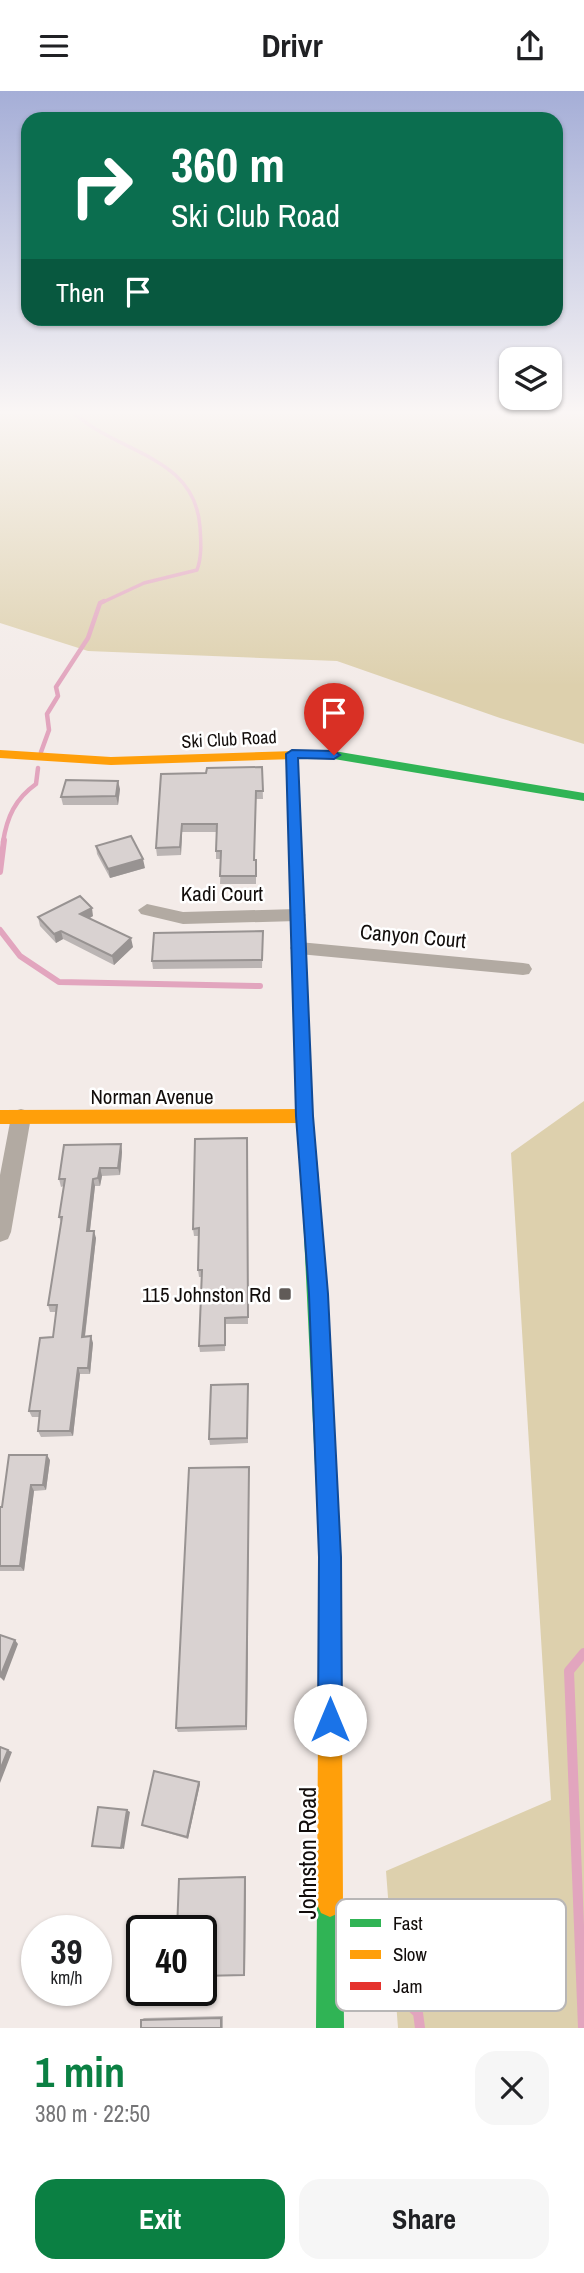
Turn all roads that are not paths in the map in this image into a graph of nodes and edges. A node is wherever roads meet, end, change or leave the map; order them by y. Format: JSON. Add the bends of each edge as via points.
{"nodes":[{"id":1,"x":0,"y":754,"type":"edge"},
{"id":2,"x":292,"y":754,"type":"junction"},
{"id":3,"x":584,"y":797,"type":"edge"},
{"id":4,"x":147,"y":910,"type":"dead end"},
{"id":5,"x":297,"y":915,"type":"junction"},
{"id":6,"x":299,"y":948,"type":"junction"},
{"id":7,"x":523,"y":969,"type":"dead end"},
{"id":8,"x":305,"y":1116,"type":"junction"},
{"id":9,"x":10,"y":1117,"type":"edge"},
{"id":10,"x":0,"y":1232,"type":"edge"},
{"id":11,"x":330,"y":2028,"type":"edge"}],
"edges":[{"from":1,"to":2,"type":"street","name":"Ski Club Road","via":[[57,763],[118,765]]},
{"from":2,"to":3,"type":"street","name":"Ski Club Road","via":[[380,761]]},
{"from":2,"to":5,"type":"street","name":"Johnston Road"},
{"from":4,"to":5,"type":"street","name":"Kadi Court","via":[[183,918]]},
{"from":5,"to":6,"type":"street","name":"Johnston Road"},
{"from":6,"to":7,"type":"street","name":"Canyon Court"},
{"from":6,"to":8,"type":"street","name":"Johnston Road"},
{"from":8,"to":9,"type":"street","name":"Norman Avenue"},
{"from":8,"to":11,"type":"street","name":"Johnston Road","via":[[330,1557]]},
{"from":9,"to":10,"type":"street"}]}
